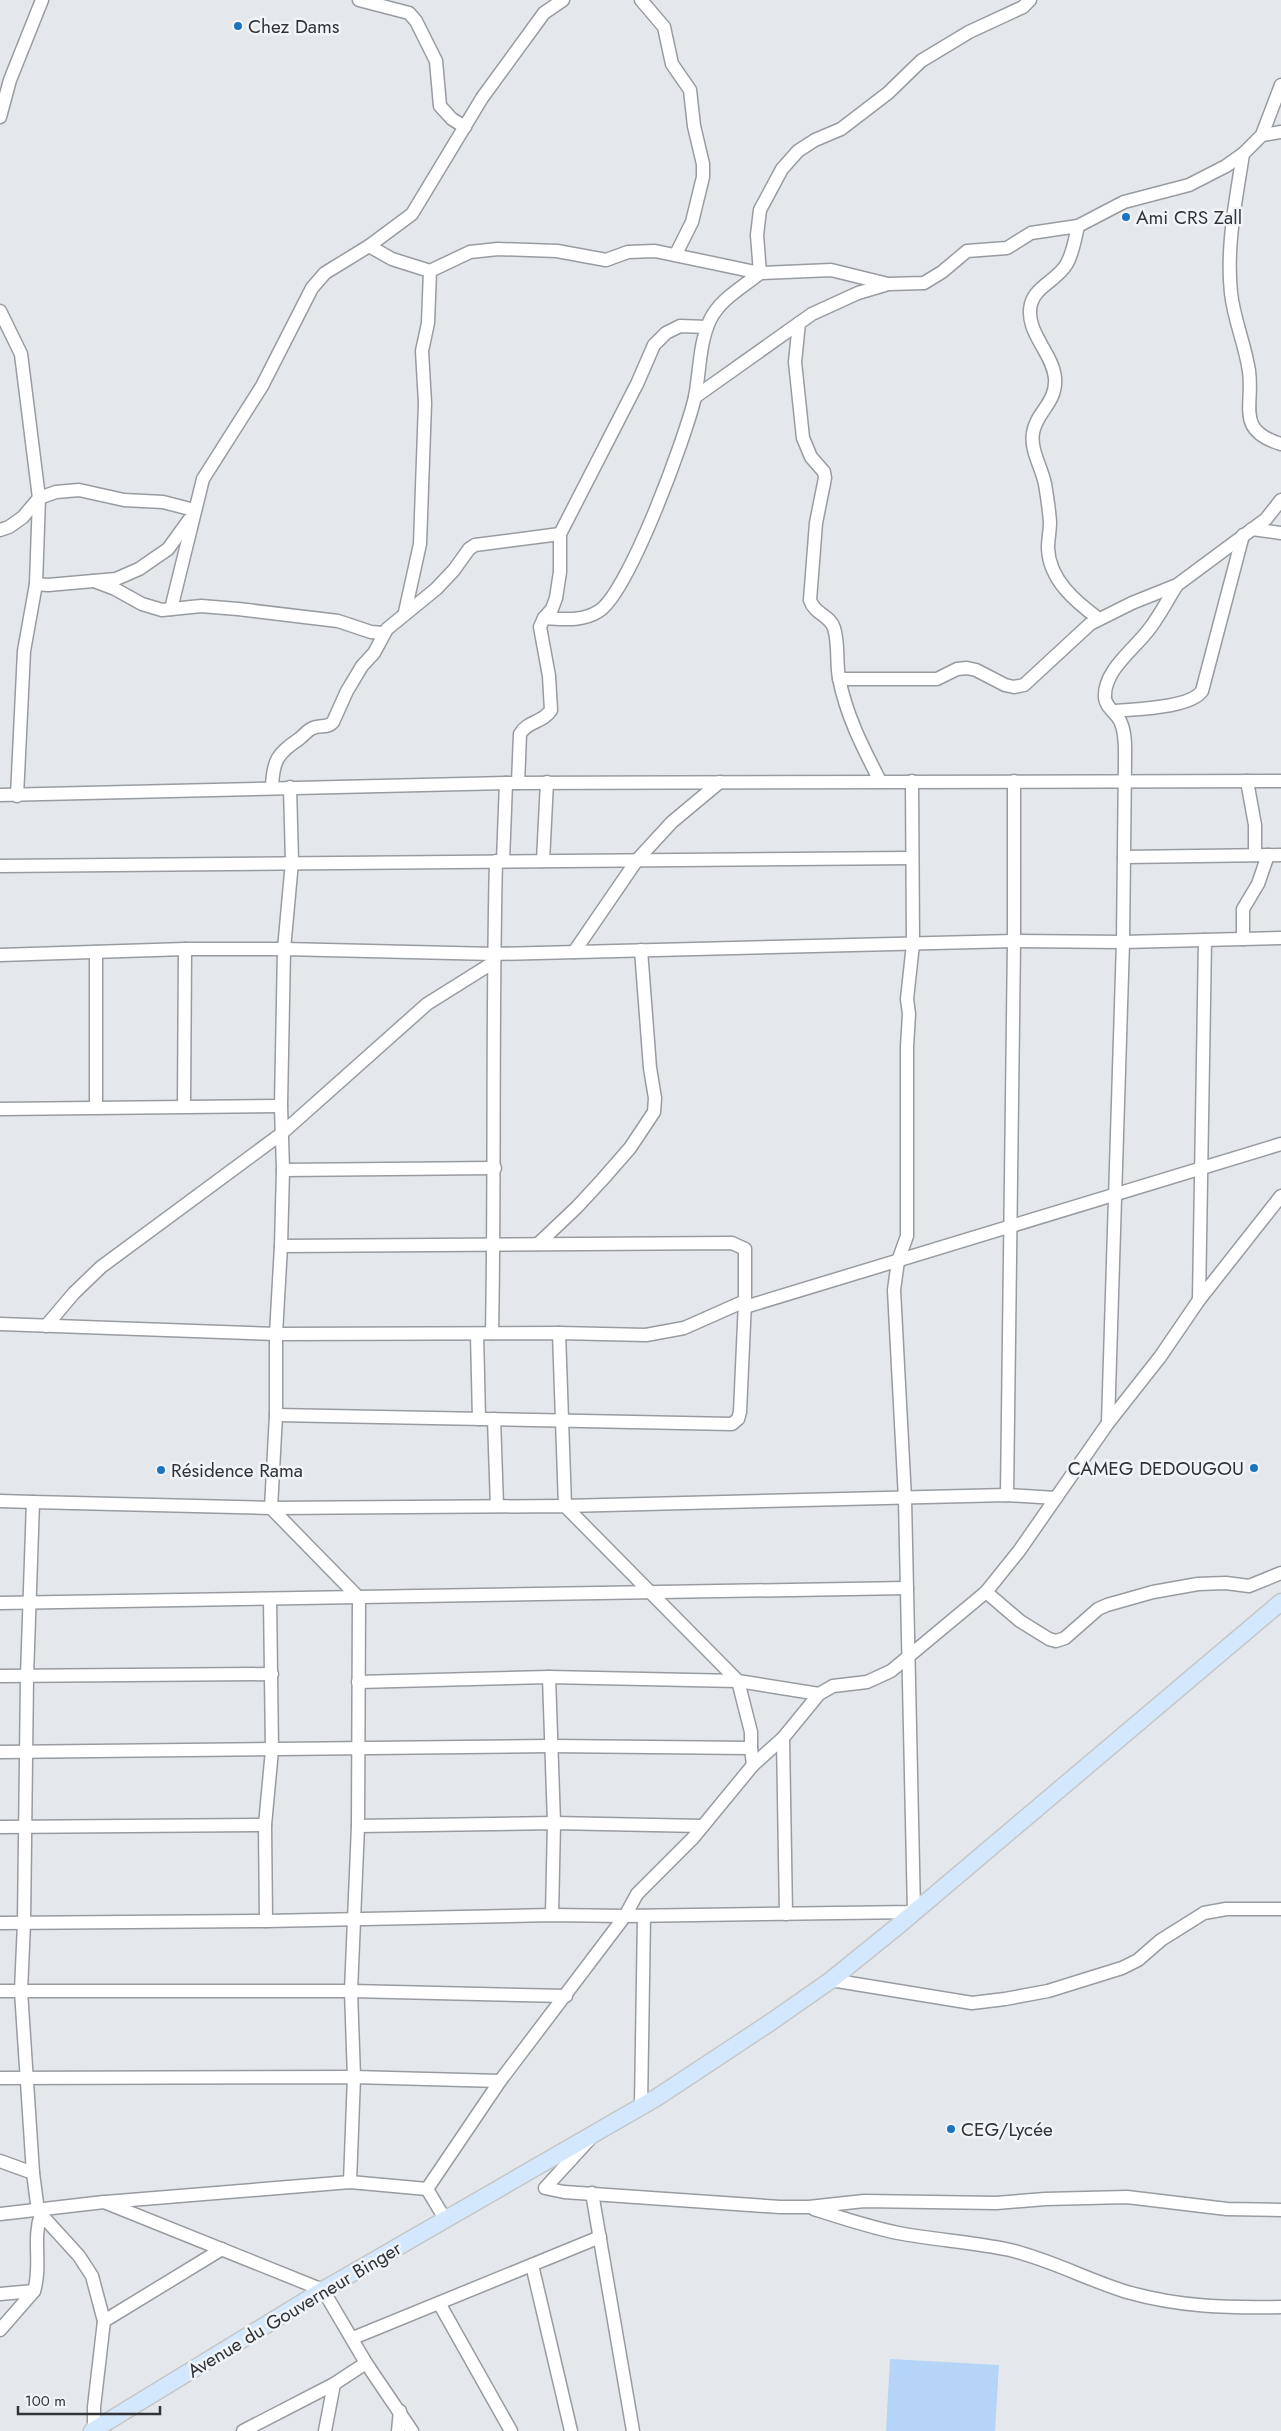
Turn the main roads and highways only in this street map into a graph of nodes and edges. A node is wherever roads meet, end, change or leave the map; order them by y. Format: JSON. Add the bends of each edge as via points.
{"nodes":[{"id":1,"x":1281,"y":1602,"type":"edge"},
{"id":2,"x":93,"y":2430,"type":"edge"}],
"edges":[{"from":1,"to":2,"type":"main road","name":"Avenue du Gouverneur Binger","via":[[831,1980],[641,2106],[323,2290]]}]}
